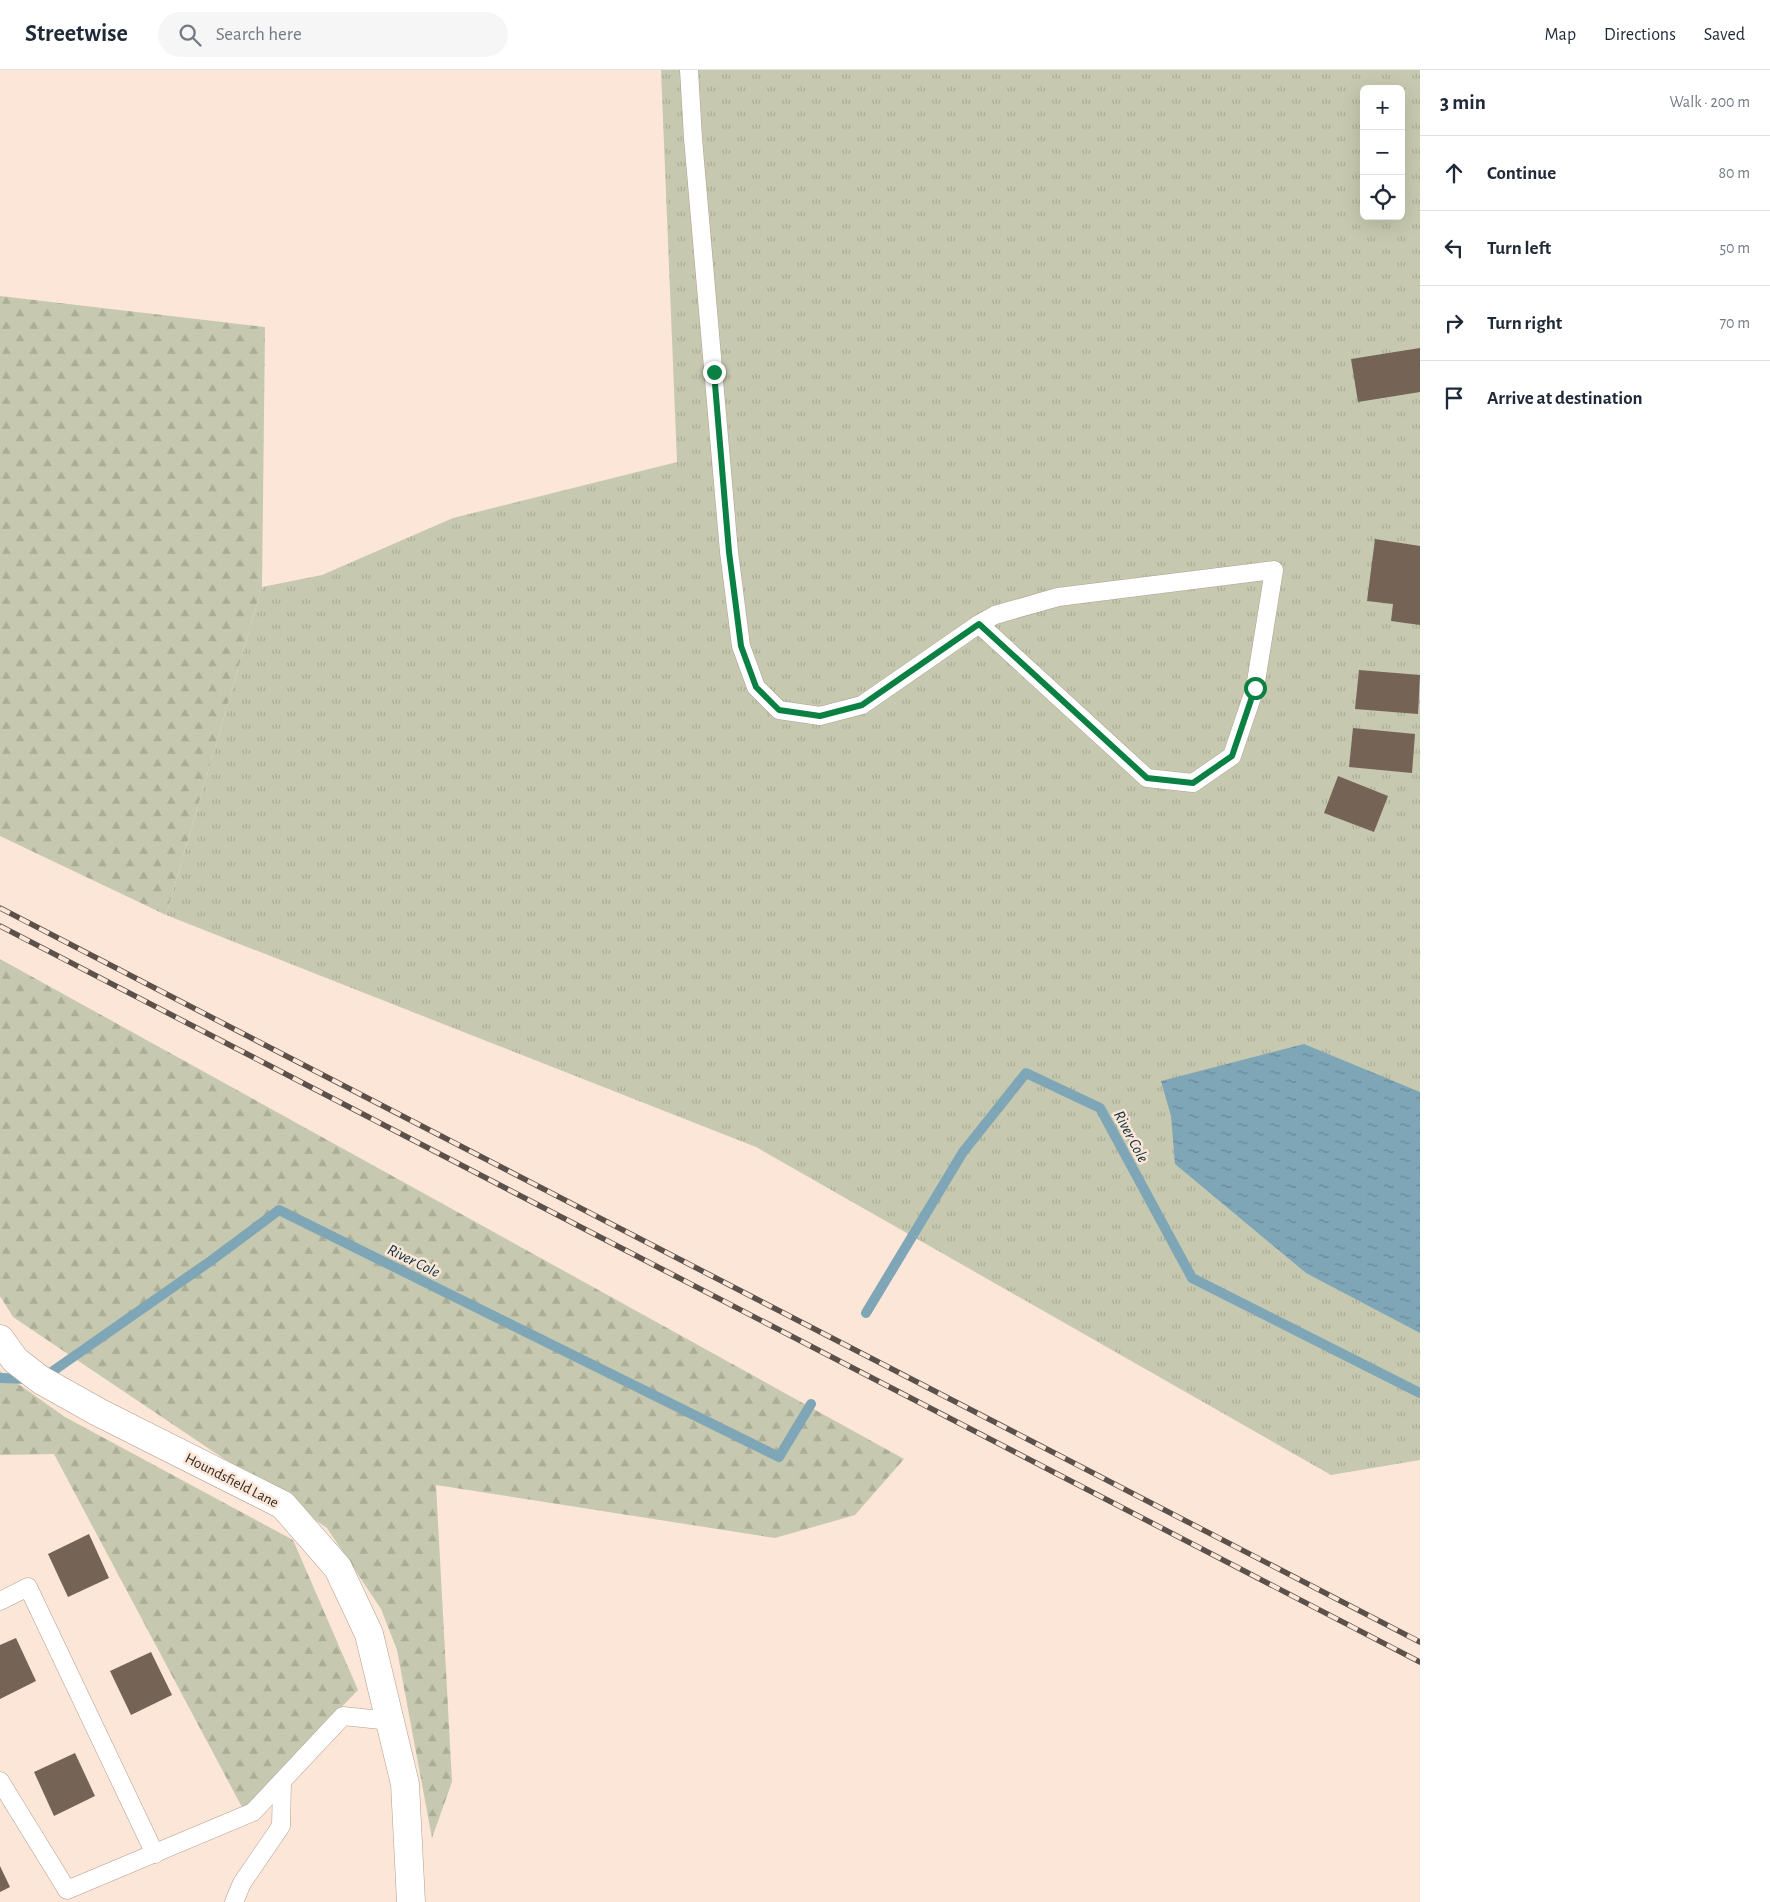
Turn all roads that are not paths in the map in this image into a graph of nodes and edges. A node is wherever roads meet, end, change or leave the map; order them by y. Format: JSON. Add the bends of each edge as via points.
{"nodes":[{"id":1,"x":689,"y":70,"type":"edge"},
{"id":2,"x":979,"y":624,"type":"junction"},
{"id":3,"x":0,"y":1338,"type":"edge"},
{"id":4,"x":0,"y":1600,"type":"edge"},
{"id":5,"x":390,"y":1722,"type":"junction"},
{"id":6,"x":0,"y":1782,"type":"edge"},
{"id":7,"x":282,"y":1782,"type":"junction"},
{"id":8,"x":154,"y":1854,"type":"junction"},
{"id":9,"x":234,"y":1902,"type":"edge"},
{"id":10,"x":411,"y":1902,"type":"edge"}],
"edges":[{"from":1,"to":2,"type":"lane","via":[[692,138],[729,552],[741,646],[756,687],[779,710],[820,716],[862,705]]},
{"from":2,"to":2,"type":"lane","via":[[995,615],[1058,597],[1274,570],[1255,688],[1232,756],[1193,783],[1147,778]]},
{"from":3,"to":5,"type":"street","name":"Houndsfield Lane","via":[[15,1360],[41,1380],[282,1505],[338,1568],[369,1634]]},
{"from":4,"to":8,"type":"lane","via":[[28,1587]]},
{"from":5,"to":7,"type":"lane","via":[[343,1716]]},
{"from":5,"to":10,"type":"street","name":"Houndsfield Lane","via":[[405,1784]]},
{"from":6,"to":8,"type":"lane","via":[[67,1890]]},
{"from":7,"to":8,"type":"lane","via":[[254,1812]]},
{"from":7,"to":9,"type":"lane","via":[[282,1826],[242,1883]]}]}
